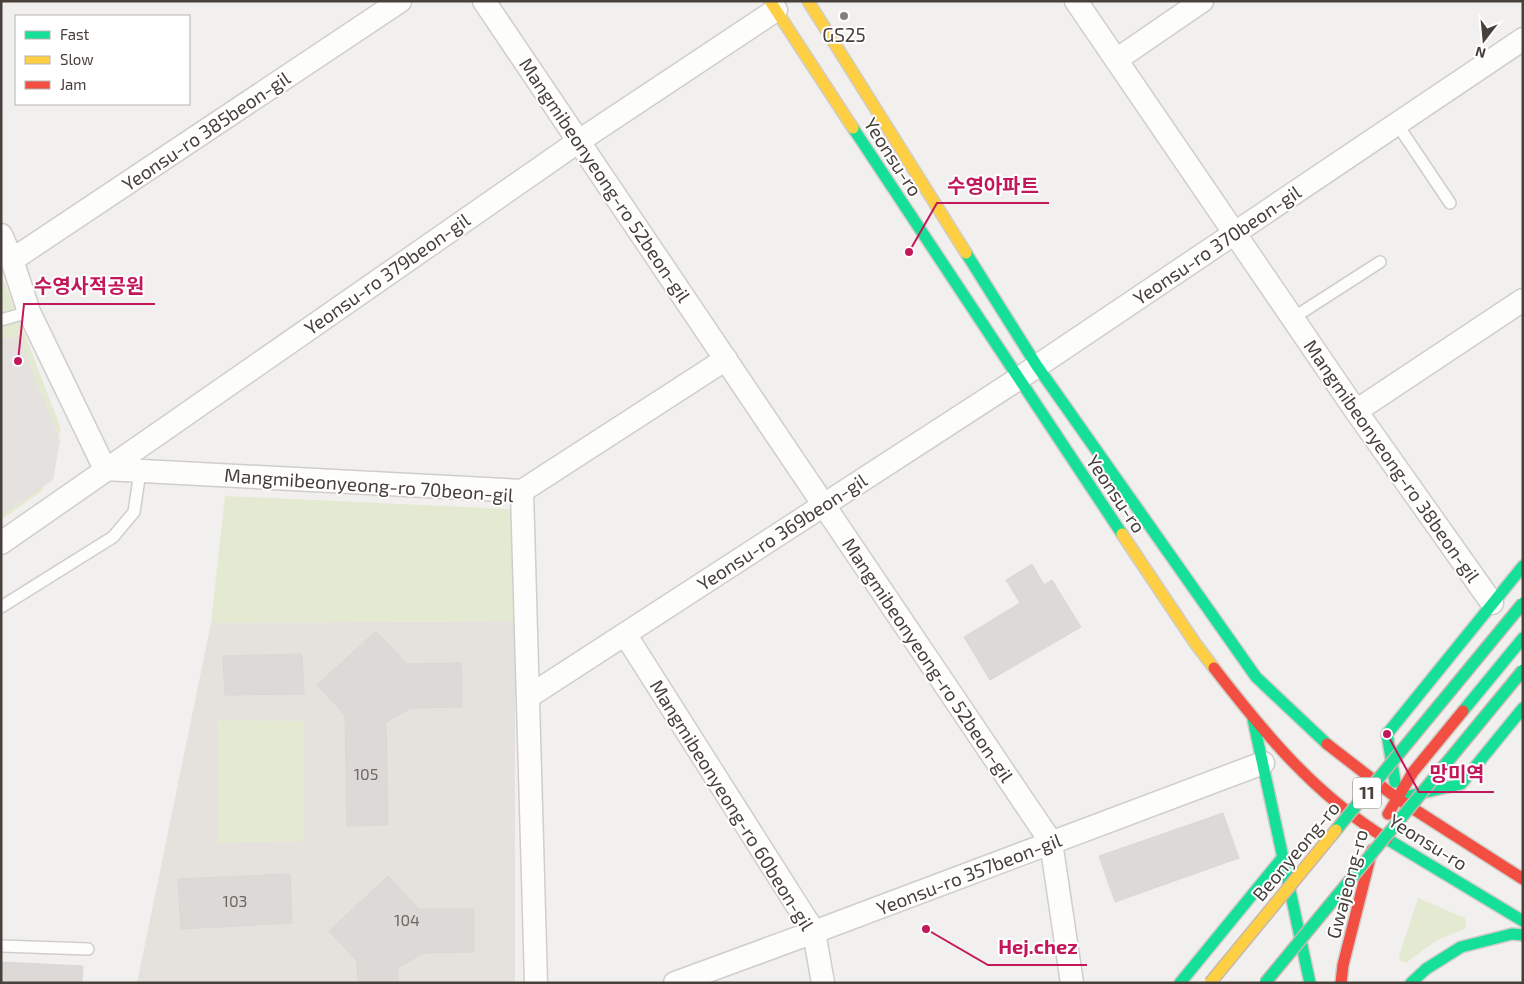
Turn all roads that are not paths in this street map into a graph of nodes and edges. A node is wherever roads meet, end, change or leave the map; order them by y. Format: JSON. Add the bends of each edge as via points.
{"nodes":[{"id":1,"x":400,"y":1,"type":"edge"},
{"id":2,"x":484,"y":1,"type":"edge"},
{"id":3,"x":808,"y":1,"type":"edge"},
{"id":4,"x":1076,"y":1,"type":"edge"},
{"id":5,"x":1199,"y":2,"type":"edge"},
{"id":6,"x":773,"y":6,"type":"edge"},
{"id":7,"x":1523,"y":39,"type":"edge"},
{"id":8,"x":1116,"y":60,"type":"junction"},
{"id":9,"x":1397,"y":124,"type":"junction"},
{"id":10,"x":579,"y":141,"type":"junction"},
{"id":11,"x":1450,"y":203,"type":"dead end"},
{"id":12,"x":1235,"y":233,"type":"junction"},
{"id":13,"x":1,"y":235,"type":"edge"},
{"id":14,"x":12,"y":260,"type":"junction"},
{"id":15,"x":1380,"y":262,"type":"dead end"},
{"id":16,"x":1523,"y":300,"type":"edge"},
{"id":17,"x":30,"y":312,"type":"junction"},
{"id":18,"x":1293,"y":318,"type":"junction"},
{"id":19,"x":1,"y":320,"type":"edge"},
{"id":20,"x":726,"y":359,"type":"junction"},
{"id":21,"x":1037,"y":366,"type":"junction"},
{"id":22,"x":1018,"y":379,"type":"junction"},
{"id":23,"x":1356,"y":411,"type":"junction"},
{"id":24,"x":105,"y":469,"type":"junction"},
{"id":25,"x":140,"y":472,"type":"junction"},
{"id":26,"x":522,"y":491,"type":"junction"},
{"id":27,"x":824,"y":505,"type":"junction"},
{"id":28,"x":1,"y":543,"type":"edge"},
{"id":29,"x":1523,"y":566,"type":"edge"},
{"id":30,"x":1492,"y":603,"type":"junction"},
{"id":31,"x":1523,"y":603,"type":"edge"},
{"id":32,"x":1,"y":607,"type":"edge"},
{"id":33,"x":625,"y":634,"type":"junction"},
{"id":34,"x":1523,"y":634,"type":"edge"},
{"id":35,"x":1523,"y":638,"type":"edge"},
{"id":36,"x":1523,"y":670,"type":"edge"},
{"id":37,"x":528,"y":697,"type":"junction"},
{"id":38,"x":1523,"y":708,"type":"edge"},
{"id":39,"x":1253,"y":718,"type":"junction"},
{"id":40,"x":1263,"y":763,"type":"junction"},
{"id":41,"x":1398,"y":798,"type":"junction"},
{"id":42,"x":1376,"y":832,"type":"junction"},
{"id":43,"x":1051,"y":842,"type":"junction"},
{"id":44,"x":1283,"y":856,"type":"junction"},
{"id":45,"x":1523,"y":879,"type":"edge"},
{"id":46,"x":1523,"y":921,"type":"edge"},
{"id":47,"x":814,"y":932,"type":"junction"},
{"id":48,"x":1523,"y":935,"type":"edge"},
{"id":49,"x":1,"y":946,"type":"edge"},
{"id":50,"x":88,"y":949,"type":"dead end"},
{"id":51,"x":536,"y":983,"type":"edge"},
{"id":52,"x":675,"y":983,"type":"edge"},
{"id":53,"x":823,"y":983,"type":"edge"},
{"id":54,"x":1072,"y":983,"type":"edge"},
{"id":55,"x":1180,"y":983,"type":"edge"},
{"id":56,"x":1210,"y":983,"type":"edge"},
{"id":57,"x":1265,"y":983,"type":"edge"},
{"id":58,"x":1310,"y":983,"type":"edge"},
{"id":59,"x":1340,"y":983,"type":"edge"},
{"id":60,"x":1410,"y":983,"type":"edge"}],
"edges":[{"from":1,"to":14,"type":"street","name":"Yeonsu-ro 385beon-gil"},
{"from":2,"to":10,"type":"street","name":"Mangmibeonyeong-ro 52beon-gil"},
{"from":3,"to":21,"type":"main road","name":"Yeonsu-ro"},
{"from":4,"to":8,"type":"street","name":"Mangmibeonyeong-ro 38beon-gil"},
{"from":5,"to":8,"type":"street"},
{"from":6,"to":10,"type":"street","name":"Yeonsu-ro 379beon-gil"},
{"from":6,"to":22,"type":"main road","name":"Yeonsu-ro"},
{"from":7,"to":9,"type":"street","name":"Yeonsu-ro 370beon-gil"},
{"from":8,"to":12,"type":"street","name":"Mangmibeonyeong-ro 38beon-gil"},
{"from":9,"to":11,"type":"lane"},
{"from":9,"to":12,"type":"street","name":"Yeonsu-ro 370beon-gil"},
{"from":10,"to":20,"type":"street","name":"Mangmibeonyeong-ro 52beon-gil"},
{"from":10,"to":24,"type":"street","name":"Yeonsu-ro 379beon-gil"},
{"from":12,"to":18,"type":"street","name":"Mangmibeonyeong-ro 38beon-gil"},
{"from":12,"to":21,"type":"street","name":"Yeonsu-ro 370beon-gil"},
{"from":13,"to":14,"type":"street"},
{"from":14,"to":17,"type":"street"},
{"from":15,"to":18,"type":"lane"},
{"from":16,"to":23,"type":"street"},
{"from":17,"to":19,"type":"lane"},
{"from":17,"to":24,"type":"street"},
{"from":18,"to":23,"type":"street","name":"Mangmibeonyeong-ro 38beon-gil"},
{"from":20,"to":26,"type":"street"},
{"from":20,"to":27,"type":"street","name":"Mangmibeonyeong-ro 52beon-gil"},
{"from":21,"to":22,"type":"street","name":"Yeonsu-ro 369beon-gil"},
{"from":21,"to":41,"type":"main road","name":"Yeonsu-ro","via":[[1256,677],[1332,749]]},
{"from":22,"to":27,"type":"street","name":"Yeonsu-ro 369beon-gil"},
{"from":22,"to":39,"type":"main road","name":"Yeonsu-ro","via":[[1195,643]]},
{"from":23,"to":30,"type":"street","name":"Mangmibeonyeong-ro 38beon-gil"},
{"from":24,"to":25,"type":"street","name":"Mangmibeonyeong-ro 70beon-gil"},
{"from":24,"to":28,"type":"street","name":"Yeonsu-ro 379beon-gil"},
{"from":25,"to":26,"type":"street","name":"Mangmibeonyeong-ro 70beon-gil"},
{"from":25,"to":32,"type":"lane","via":[[134,512],[113,537]]},
{"from":26,"to":37,"type":"street","name":"Mangmibeonyeong-ro 70beon-gil"},
{"from":27,"to":33,"type":"street","name":"Yeonsu-ro 369beon-gil"},
{"from":27,"to":43,"type":"street","name":"Mangmibeonyeong-ro 52beon-gil"},
{"from":29,"to":30,"type":"main road"},
{"from":30,"to":34,"type":"main road"},
{"from":30,"to":41,"type":"main road","via":[[1387,734]]},
{"from":31,"to":56,"type":"main road","name":"Beonyeong-ro","number":"11","bridge":true},
{"from":33,"to":37,"type":"street","name":"Yeonsu-ro 369beon-gil"},
{"from":33,"to":47,"type":"street","name":"Mangmibeonyeong-ro 60beon-gil"},
{"from":35,"to":41,"type":"main road","name":"Gwajeong-ro","via":[[1413,772]]},
{"from":36,"to":57,"type":"main road","number":"11","bridge":true},
{"from":37,"to":51,"type":"street","name":"Mangmibeonyeong-ro 70beon-gil"},
{"from":38,"to":41,"type":"main road","via":[[1461,784]]},
{"from":39,"to":40,"type":"main road"},
{"from":39,"to":42,"type":"main road","name":"Yeonsu-ro","via":[[1329,798]]},
{"from":40,"to":43,"type":"street","name":"Yeonsu-ro 357beon-gil"},
{"from":40,"to":44,"type":"main road"},
{"from":41,"to":42,"type":"main road","name":"Gwajeong-ro"},
{"from":41,"to":45,"type":"main road","name":"Yeonsu-ro"},
{"from":42,"to":46,"type":"main road","name":"Yeonsu-ro"},
{"from":42,"to":59,"type":"main road","name":"Gwajeong-ro"},
{"from":43,"to":47,"type":"street","name":"Yeonsu-ro 357beon-gil"},
{"from":43,"to":54,"type":"street","name":"Mangmibeonyeong-ro 52beon-gil"},
{"from":44,"to":55,"type":"main road"},
{"from":44,"to":58,"type":"main road"},
{"from":47,"to":52,"type":"street","name":"Yeonsu-ro 357beon-gil"},
{"from":47,"to":53,"type":"street","name":"Mangmibeonyeong-ro 60beon-gil"},
{"from":48,"to":60,"type":"main road","via":[[1512,934],[1461,947]]},
{"from":49,"to":50,"type":"lane"}]}
